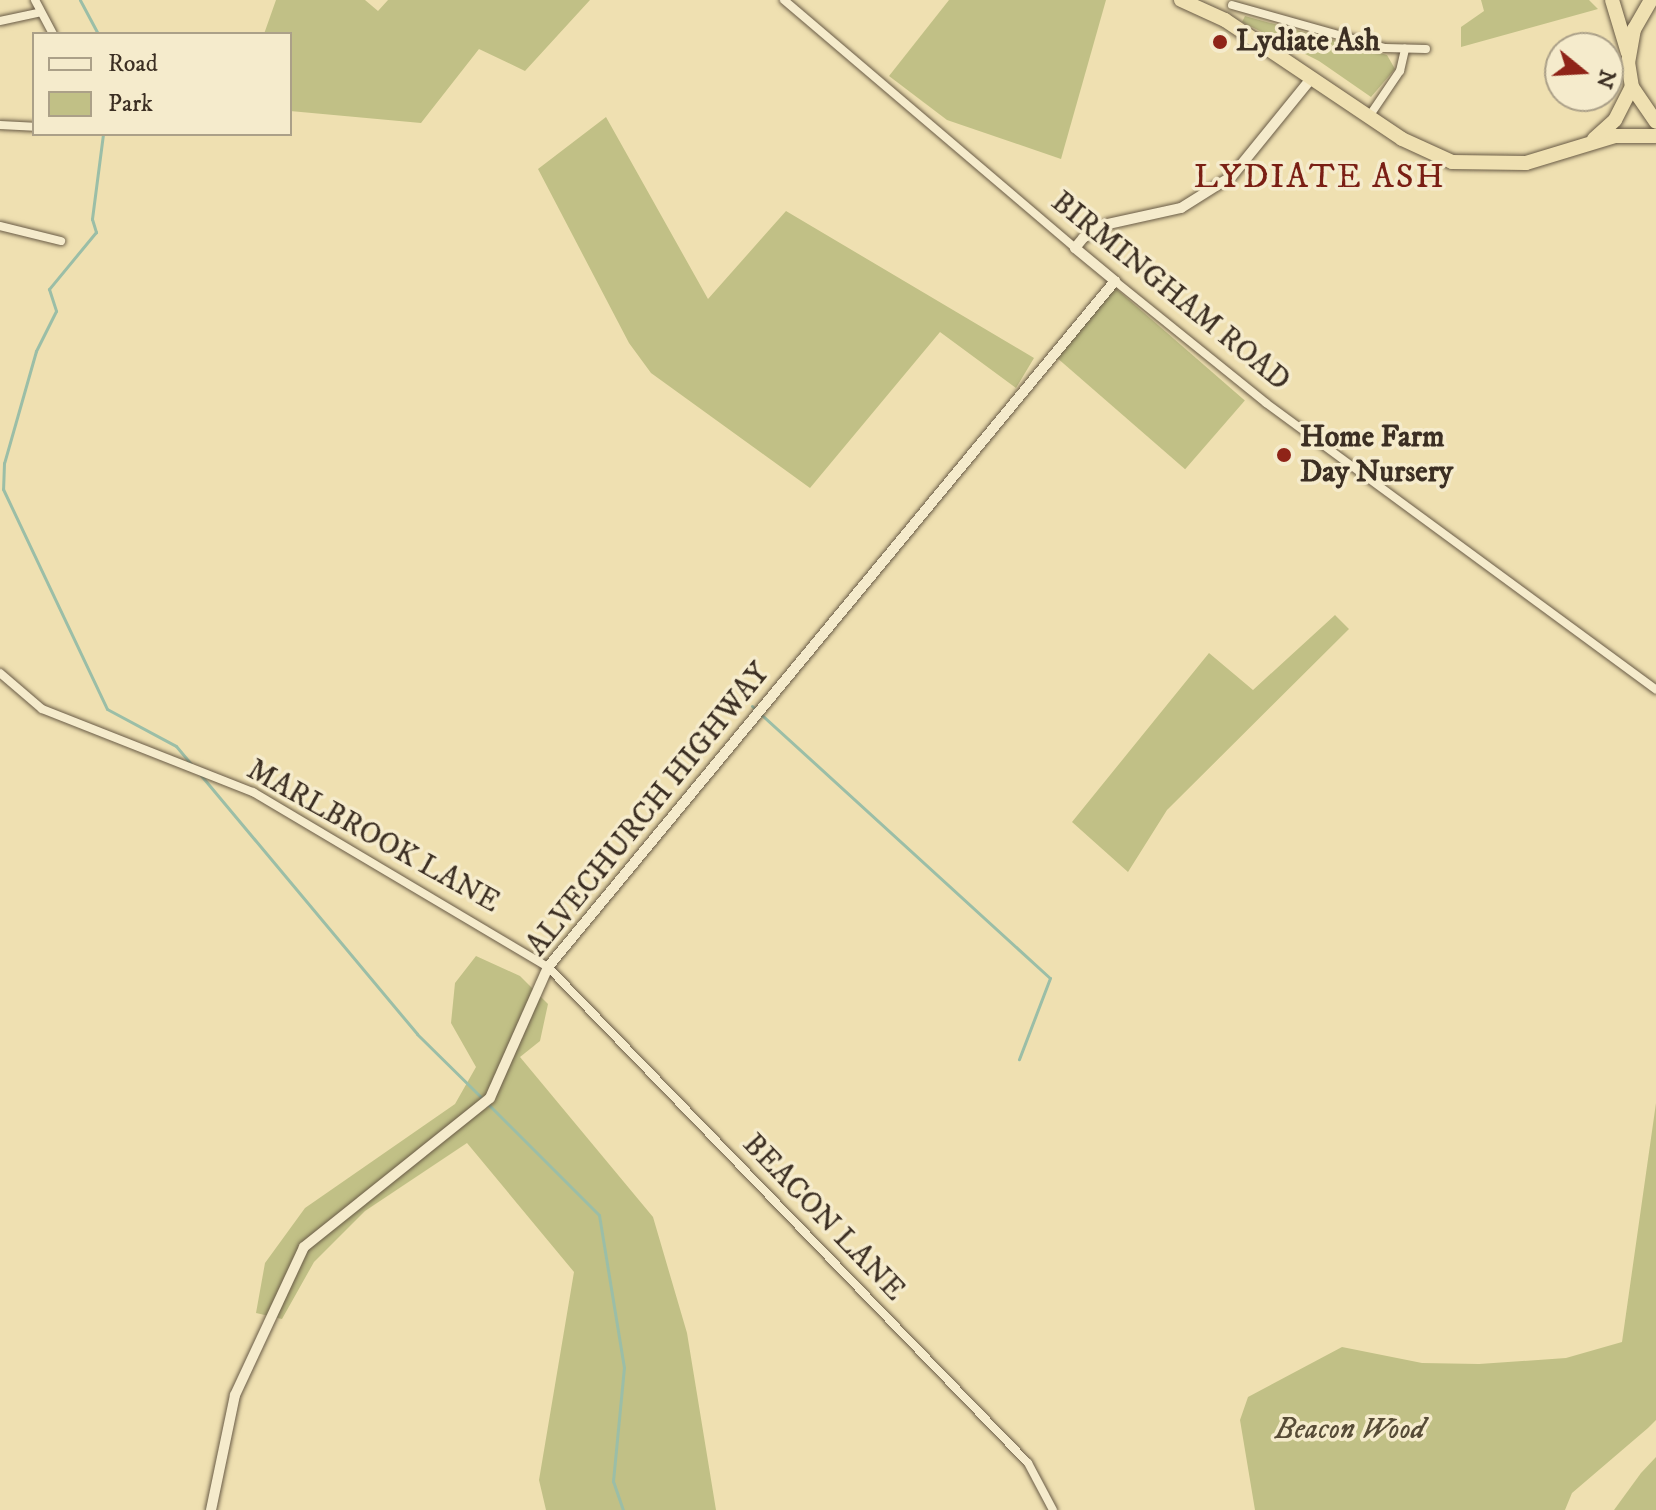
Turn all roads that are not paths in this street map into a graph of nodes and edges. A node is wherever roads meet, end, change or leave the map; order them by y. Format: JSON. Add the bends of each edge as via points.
{"nodes":[{"id":1,"x":35,"y":0,"type":"edge"},
{"id":2,"x":784,"y":0,"type":"edge"},
{"id":3,"x":1181,"y":0,"type":"edge"},
{"id":4,"x":1612,"y":0,"type":"edge"},
{"id":5,"x":1648,"y":3,"type":"edge"},
{"id":6,"x":1232,"y":5,"type":"dead end"},
{"id":7,"x":39,"y":13,"type":"junction"},
{"id":8,"x":0,"y":21,"type":"edge"},
{"id":9,"x":52,"y":32,"type":"edge"},
{"id":10,"x":1405,"y":49,"type":"junction"},
{"id":11,"x":1426,"y":49,"type":"dead end"},
{"id":12,"x":1628,"y":53,"type":"junction"},
{"id":13,"x":1310,"y":80,"type":"junction"},
{"id":14,"x":1632,"y":87,"type":"junction"},
{"id":15,"x":1368,"y":118,"type":"junction"},
{"id":16,"x":1656,"y":122,"type":"edge"},
{"id":17,"x":0,"y":125,"type":"edge"},
{"id":18,"x":32,"y":127,"type":"edge"},
{"id":19,"x":1656,"y":136,"type":"edge"},
{"id":20,"x":1591,"y":142,"type":"junction"},
{"id":21,"x":0,"y":226,"type":"edge"},
{"id":22,"x":61,"y":241,"type":"dead end"},
{"id":23,"x":1075,"y":248,"type":"junction"},
{"id":24,"x":1115,"y":281,"type":"junction"},
{"id":25,"x":0,"y":673,"type":"edge"},
{"id":26,"x":1656,"y":689,"type":"edge"},
{"id":27,"x":548,"y":967,"type":"junction"},
{"id":28,"x":211,"y":1510,"type":"edge"},
{"id":29,"x":1053,"y":1510,"type":"edge"}],
"edges":[{"from":1,"to":7,"type":"street"},
{"from":2,"to":23,"type":"street","name":"BIRMINGHAM ROAD"},
{"from":3,"to":13,"type":"highway","via":[[1225,20]]},
{"from":4,"to":12,"type":"highway"},
{"from":5,"to":12,"type":"highway"},
{"from":6,"to":10,"type":"street"},
{"from":7,"to":8,"type":"street"},
{"from":7,"to":9,"type":"street"},
{"from":10,"to":11,"type":"street"},
{"from":10,"to":15,"type":"street","via":[[1400,71]]},
{"from":12,"to":14,"type":"highway"},
{"from":13,"to":15,"type":"highway"},
{"from":13,"to":23,"type":"street","via":[[1232,176],[1181,208],[1094,229]]},
{"from":14,"to":16,"type":"highway"},
{"from":14,"to":20,"type":"highway","via":[[1615,120]]},
{"from":15,"to":20,"type":"highway","via":[[1452,162],[1526,163]]},
{"from":17,"to":18,"type":"street"},
{"from":19,"to":20,"type":"highway"},
{"from":21,"to":22,"type":"street"},
{"from":23,"to":24,"type":"street","name":"BIRMINGHAM ROAD"},
{"from":24,"to":26,"type":"street","name":"BIRMINGHAM ROAD","via":[[1266,403]]},
{"from":24,"to":27,"type":"street","name":"ALVECHURCH HIGHWAY"},
{"from":25,"to":27,"type":"street","name":"MARLBROOK LANE","via":[[42,709],[253,792]]},
{"from":27,"to":28,"type":"street","name":"ALVECHURCH HIGHWAY","via":[[490,1098],[304,1247],[235,1395]]},
{"from":27,"to":29,"type":"street","name":"BEACON LANE","via":[[1028,1463]]}]}
